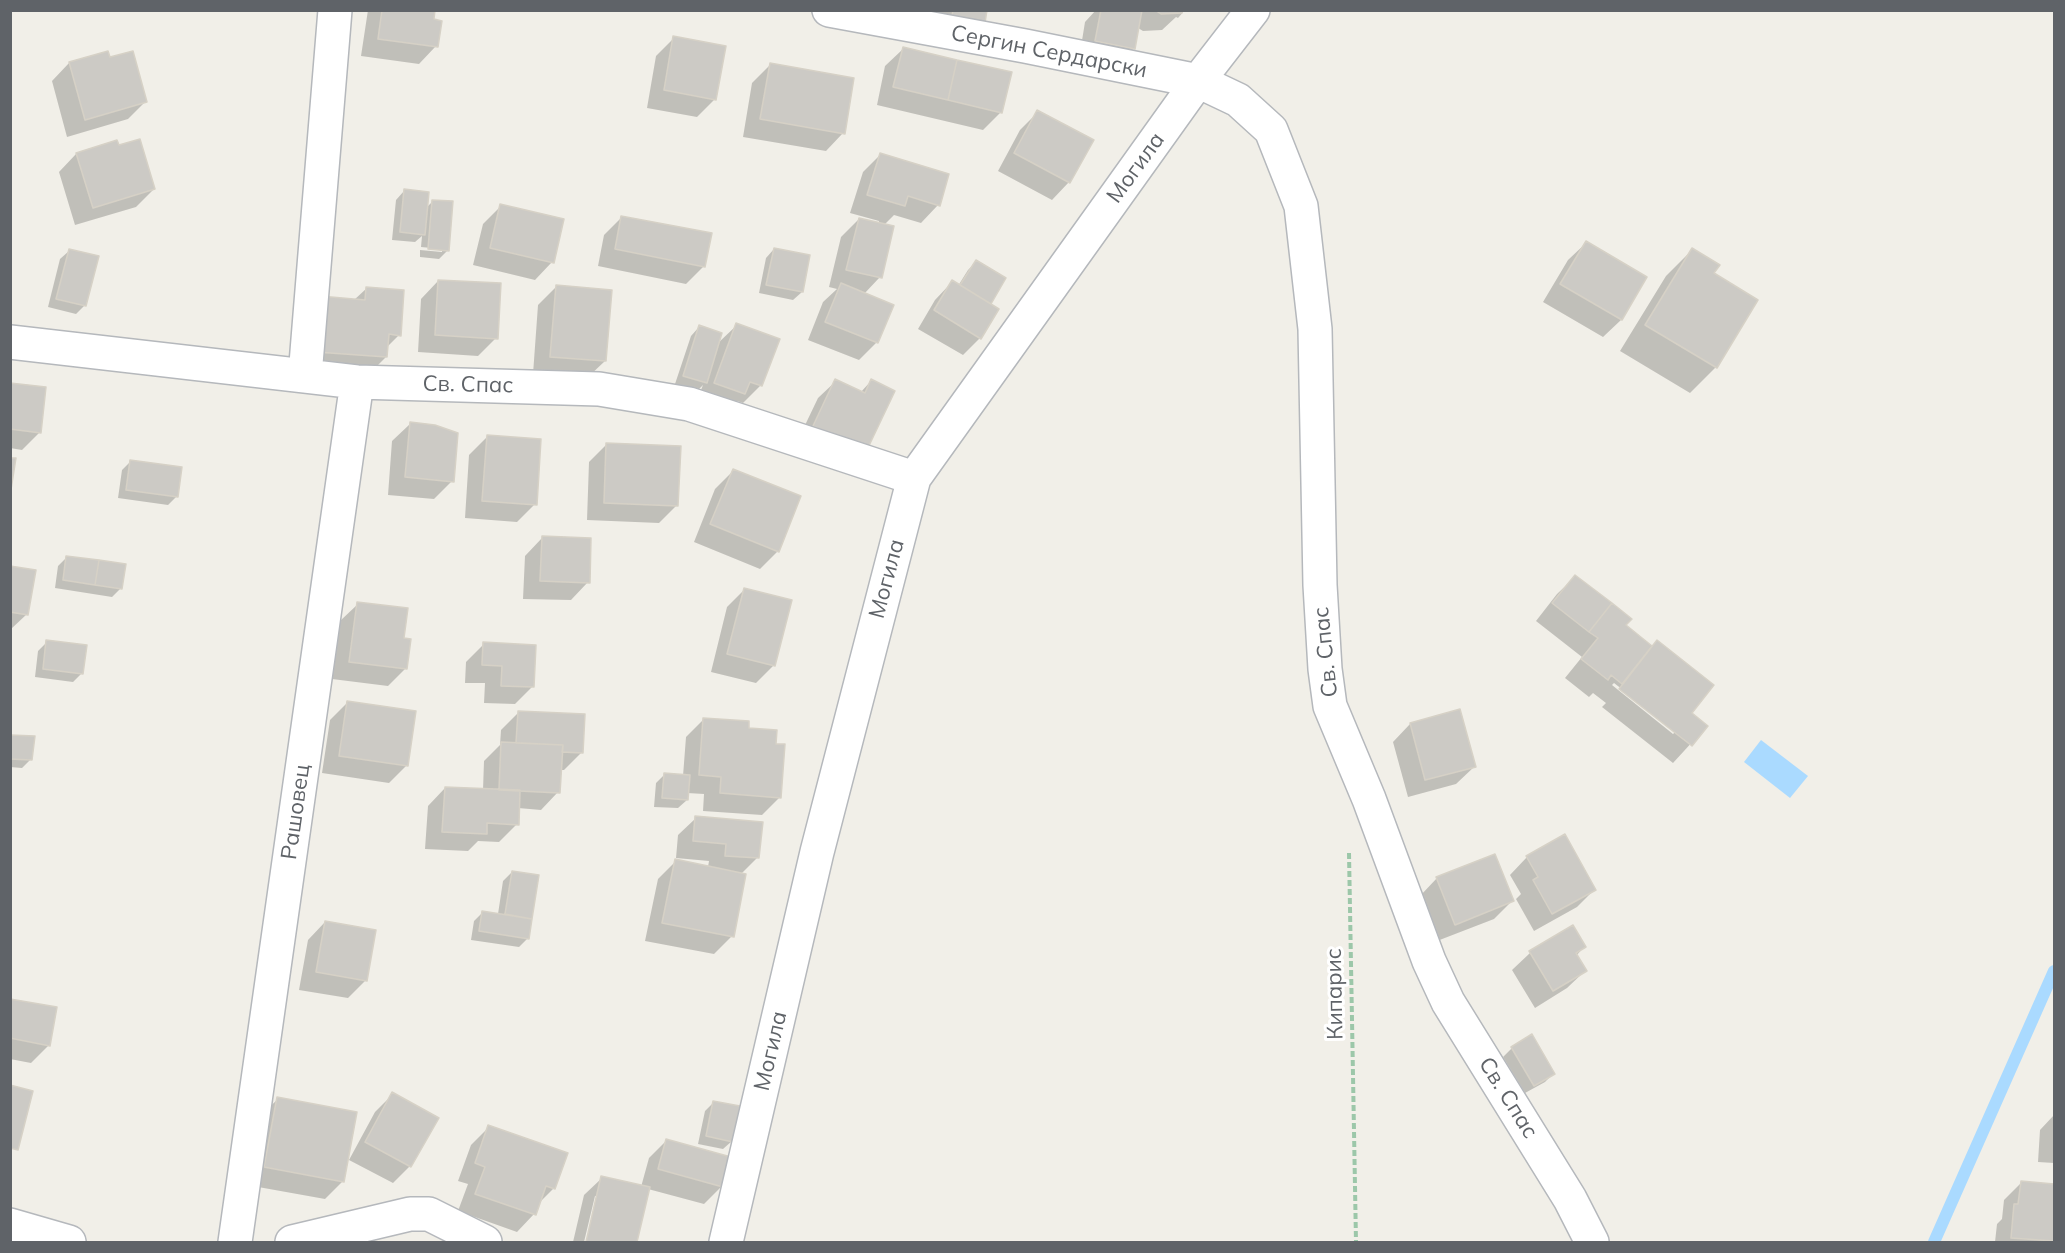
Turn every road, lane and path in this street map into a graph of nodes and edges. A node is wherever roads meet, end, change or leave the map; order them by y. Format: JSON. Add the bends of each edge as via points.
{"nodes":[{"id":1,"x":335,"y":10,"type":"edge"},
{"id":2,"x":829,"y":10,"type":"edge"},
{"id":3,"x":1253,"y":10,"type":"edge"},
{"id":4,"x":1198,"y":81,"type":"junction"},
{"id":5,"x":10,"y":342,"type":"edge"},
{"id":6,"x":305,"y":376,"type":"junction"},
{"id":7,"x":357,"y":382,"type":"junction"},
{"id":8,"x":914,"y":478,"type":"junction"},
{"id":9,"x":1349,"y":851,"type":"dead end"},
{"id":10,"x":10,"y":1225,"type":"edge"},
{"id":11,"x":69,"y":1242,"type":"edge"},
{"id":12,"x":236,"y":1242,"type":"edge"},
{"id":13,"x":292,"y":1242,"type":"edge"},
{"id":14,"x":485,"y":1242,"type":"edge"},
{"id":15,"x":726,"y":1242,"type":"edge"},
{"id":16,"x":1356,"y":1242,"type":"edge"},
{"id":17,"x":1592,"y":1242,"type":"edge"}],
"edges":[{"from":1,"to":6,"type":"street"},
{"from":2,"to":4,"type":"street","name":"Сергин Сердарски"},
{"from":3,"to":4,"type":"street","name":"Могила"},
{"from":4,"to":8,"type":"street","name":"Могила"},
{"from":4,"to":17,"type":"street","name":"Св. Спас","via":[[1238,100],[1270,130],[1301,206],[1315,329],[1320,585],[1330,706],[1449,1002],[1570,1199]]},
{"from":5,"to":6,"type":"street","name":"Св. Спас"},
{"from":6,"to":7,"type":"street","name":"Св. Спас"},
{"from":7,"to":8,"type":"street","name":"Св. Спас","via":[[599,389],[688,404]]},
{"from":7,"to":12,"type":"street","name":"Рашовец"},
{"from":8,"to":15,"type":"street","name":"Могила","via":[[817,852]]},
{"from":9,"to":16,"type":"path","name":"Кипарис"},
{"from":10,"to":11,"type":"street"},
{"from":13,"to":14,"type":"street","via":[[410,1214],[429,1214]]}]}
